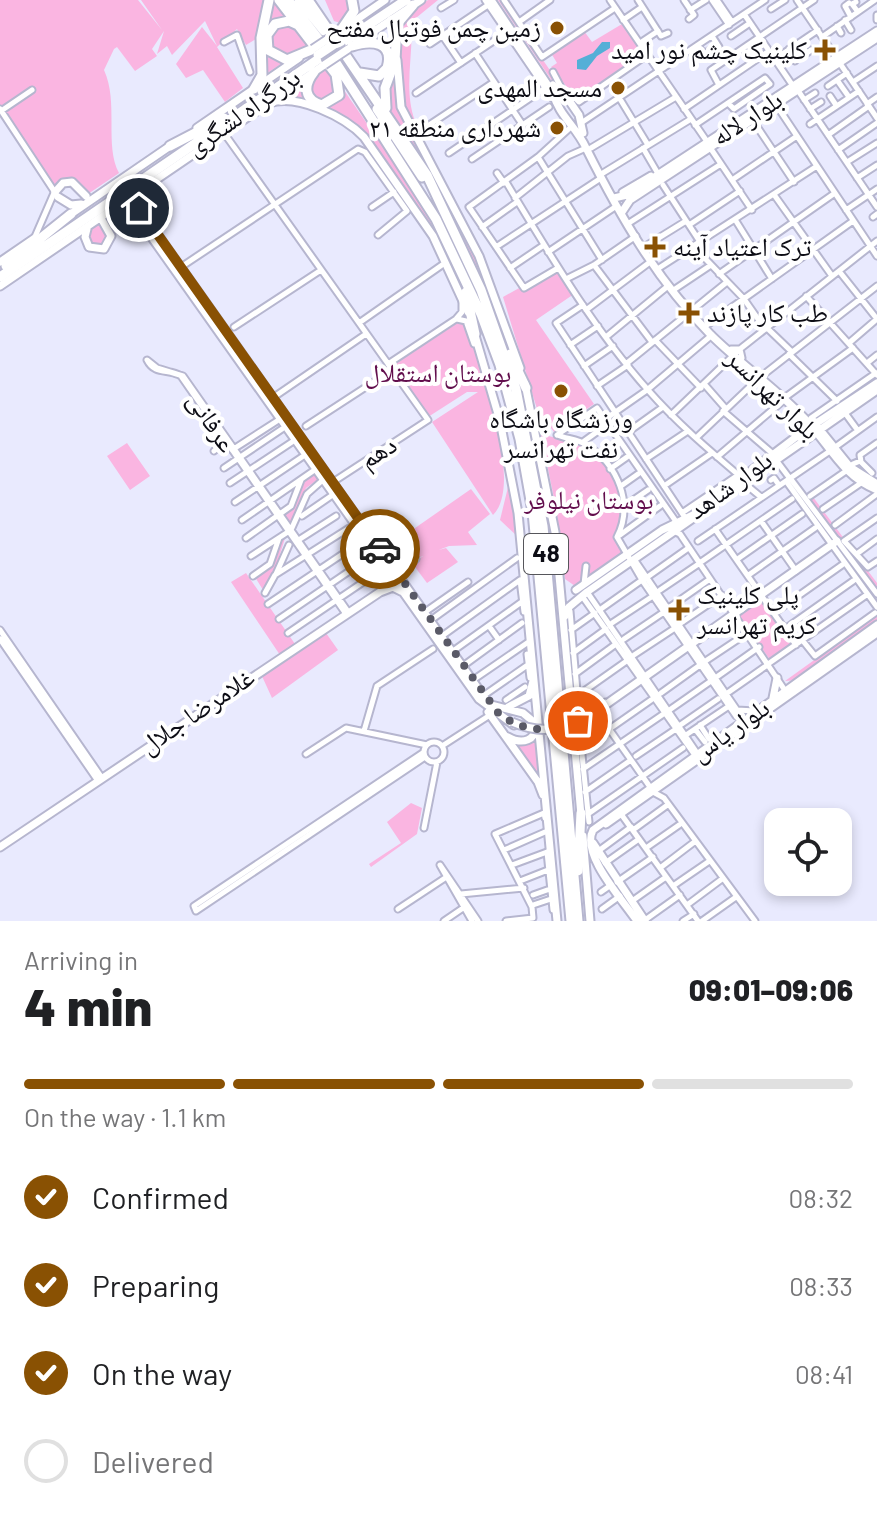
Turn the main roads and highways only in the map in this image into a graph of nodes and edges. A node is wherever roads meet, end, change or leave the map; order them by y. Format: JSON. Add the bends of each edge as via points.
{"nodes":[{"id":1,"x":269,"y":0,"type":"edge"},
{"id":2,"x":279,"y":0,"type":"edge"},
{"id":3,"x":288,"y":0,"type":"edge"},
{"id":4,"x":320,"y":0,"type":"edge"},
{"id":5,"x":352,"y":0,"type":"edge"},
{"id":6,"x":385,"y":0,"type":"edge"},
{"id":7,"x":395,"y":0,"type":"edge"},
{"id":8,"x":490,"y":1,"type":"edge"},
{"id":9,"x":304,"y":2,"type":"edge"},
{"id":10,"x":413,"y":2,"type":"edge"},
{"id":11,"x":320,"y":15,"type":"junction"},
{"id":12,"x":304,"y":29,"type":"junction"},
{"id":13,"x":877,"y":31,"type":"edge"},
{"id":14,"x":877,"y":38,"type":"edge"},
{"id":15,"x":344,"y":40,"type":"junction"},
{"id":16,"x":395,"y":46,"type":"junction"},
{"id":17,"x":317,"y":55,"type":"junction"},
{"id":18,"x":838,"y":61,"type":"junction"},
{"id":19,"x":314,"y":72,"type":"junction"},
{"id":20,"x":360,"y":73,"type":"junction"},
{"id":21,"x":336,"y":74,"type":"junction"},
{"id":22,"x":254,"y":89,"type":"junction"},
{"id":23,"x":799,"y":93,"type":"junction"},
{"id":24,"x":558,"y":98,"type":"junction"},
{"id":25,"x":269,"y":103,"type":"junction"},
{"id":26,"x":389,"y":115,"type":"junction"},
{"id":27,"x":224,"y":118,"type":"junction"},
{"id":28,"x":575,"y":126,"type":"junction"},
{"id":29,"x":220,"y":136,"type":"junction"},
{"id":30,"x":709,"y":145,"type":"junction"},
{"id":31,"x":170,"y":146,"type":"junction"},
{"id":32,"x":163,"y":166,"type":"junction"},
{"id":33,"x":403,"y":167,"type":"junction"},
{"id":34,"x":602,"y":175,"type":"junction"},
{"id":35,"x":644,"y":188,"type":"junction"},
{"id":36,"x":137,"y":193,"type":"junction"},
{"id":37,"x":88,"y":198,"type":"junction"},
{"id":38,"x":614,"y":198,"type":"junction"},
{"id":39,"x":439,"y":204,"type":"junction"},
{"id":40,"x":619,"y":210,"type":"junction"},
{"id":41,"x":109,"y":212,"type":"junction"},
{"id":42,"x":138,"y":212,"type":"junction"},
{"id":43,"x":71,"y":214,"type":"junction"},
{"id":44,"x":102,"y":220,"type":"dead end"},
{"id":45,"x":90,"y":225,"type":"junction"},
{"id":46,"x":631,"y":234,"type":"junction"},
{"id":47,"x":460,"y":265,"type":"junction"},
{"id":48,"x":2,"y":266,"type":"edge"},
{"id":49,"x":0,"y":277,"type":"edge"},
{"id":50,"x":0,"y":286,"type":"edge"},
{"id":51,"x":671,"y":288,"type":"junction"},
{"id":52,"x":690,"y":310,"type":"junction"},
{"id":53,"x":493,"y":323,"type":"junction"},
{"id":54,"x":475,"y":334,"type":"junction"},
{"id":55,"x":736,"y":354,"type":"junction"},
{"id":56,"x":877,"y":383,"type":"edge"},
{"id":57,"x":526,"y":388,"type":"junction"},
{"id":58,"x":877,"y":390,"type":"edge"},
{"id":59,"x":786,"y":398,"type":"junction"},
{"id":60,"x":799,"y":413,"type":"junction"},
{"id":61,"x":830,"y":419,"type":"junction"},
{"id":62,"x":815,"y":426,"type":"junction"},
{"id":63,"x":800,"y":437,"type":"junction"},
{"id":64,"x":821,"y":439,"type":"junction"},
{"id":65,"x":832,"y":448,"type":"junction"},
{"id":66,"x":775,"y":457,"type":"junction"},
{"id":67,"x":741,"y":479,"type":"junction"},
{"id":68,"x":328,"y":482,"type":"junction"},
{"id":69,"x":877,"y":484,"type":"edge"},
{"id":70,"x":877,"y":492,"type":"edge"},
{"id":71,"x":834,"y":543,"type":"road end"},
{"id":72,"x":558,"y":558,"type":"junction"},
{"id":73,"x":397,"y":576,"type":"junction"},
{"id":74,"x":406,"y":595,"type":"junction"},
{"id":75,"x":582,"y":596,"type":"junction"},
{"id":76,"x":346,"y":612,"type":"junction"},
{"id":77,"x":564,"y":618,"type":"junction"},
{"id":78,"x":877,"y":625,"type":"edge"},
{"id":79,"x":877,"y":633,"type":"edge"},
{"id":80,"x":530,"y":654,"type":"junction"},
{"id":81,"x":798,"y":682,"type":"junction"},
{"id":82,"x":787,"y":692,"type":"junction"},
{"id":83,"x":484,"y":699,"type":"junction"},
{"id":84,"x":770,"y":702,"type":"junction"},
{"id":85,"x":501,"y":730,"type":"junction"},
{"id":86,"x":584,"y":746,"type":"road end"},
{"id":87,"x":697,"y":756,"type":"junction"},
{"id":88,"x":580,"y":770,"type":"junction"},
{"id":89,"x":651,"y":790,"type":"junction"},
{"id":90,"x":582,"y":795,"type":"junction"},
{"id":91,"x":546,"y":806,"type":"junction"},
{"id":92,"x":585,"y":814,"type":"junction"},
{"id":93,"x":601,"y":824,"type":"junction"},
{"id":94,"x":591,"y":841,"type":"junction"},
{"id":95,"x":0,"y":846,"type":"edge"},
{"id":96,"x":604,"y":868,"type":"junction"},
{"id":97,"x":615,"y":883,"type":"junction"},
{"id":98,"x":571,"y":890,"type":"junction"},
{"id":99,"x":589,"y":904,"type":"junction"},
{"id":100,"x":635,"y":918,"type":"edge"},
{"id":101,"x":563,"y":920,"type":"edge"},
{"id":102,"x":645,"y":920,"type":"edge"},
{"id":103,"x":578,"y":921,"type":"edge"},
{"id":104,"x":590,"y":921,"type":"edge"}],
"edges":[{"from":1,"to":22,"type":"highway","via":[[261,38],[262,75]]},
{"from":2,"to":12,"type":"highway"},
{"from":3,"to":33,"type":"highway","number":"48","via":[[331,55]]},
{"from":4,"to":11,"type":"highway"},
{"from":5,"to":15,"type":"highway","via":[[354,11]]},
{"from":6,"to":15,"type":"main road"},
{"from":7,"to":15,"type":"highway","name":"بزرگراه لشگری"},
{"from":8,"to":24,"type":"main road"},
{"from":8,"to":24,"type":"main road"},
{"from":9,"to":11,"type":"highway"},
{"from":9,"to":39,"type":"highway","number":"48"},
{"from":10,"to":15,"type":"highway","name":"بزرگراه لشگری"},
{"from":10,"to":16,"type":"highway","via":[[397,24]]},
{"from":11,"to":20,"type":"highway"},
{"from":12,"to":17,"type":"highway","via":[[292,21],[279,22],[269,31],[267,46],[283,60]]},
{"from":12,"to":21,"type":"highway"},
{"from":13,"to":18,"type":"main road","name":"بلوار لاله"},
{"from":14,"to":18,"type":"main road","name":"بلوار لاله"},
{"from":15,"to":17,"type":"highway","name":"بزرگراه لشگری","bridge":true},
{"from":15,"to":20,"type":"highway","via":[[373,41],[388,53],[387,68],[379,76]]},
{"from":16,"to":26,"type":"highway","via":[[384,94]]},
{"from":16,"to":57,"type":"main road","via":[[398,99],[479,256]]},
{"from":17,"to":19,"type":"main road"},
{"from":17,"to":22,"type":"main road"},
{"from":17,"to":27,"type":"highway","name":"بزرگراه لشگری"},
{"from":17,"to":32,"type":"highway","name":"بزرگراه لشگری"},
{"from":18,"to":23,"type":"main road","name":"بلوار لاله"},
{"from":19,"to":21,"type":"highway","via":[[307,92],[322,105],[339,95]]},
{"from":19,"to":25,"type":"main road"},
{"from":20,"to":26,"type":"highway"},
{"from":21,"to":33,"type":"highway"},
{"from":22,"to":31,"type":"main road"},
{"from":23,"to":30,"type":"main road","name":"بلوار لاله"},
{"from":23,"to":30,"type":"main road","name":"بلوار لاله"},
{"from":24,"to":28,"type":"main road"},
{"from":24,"to":28,"type":"main road","via":[[579,115]]},
{"from":25,"to":29,"type":"main road"},
{"from":25,"to":54,"type":"main road","via":[[299,102],[352,126],[372,146],[433,236]]},
{"from":26,"to":39,"type":"highway"},
{"from":27,"to":31,"type":"highway"},
{"from":27,"to":48,"type":"highway","name":"بزرگراه لشگری"},
{"from":28,"to":34,"type":"main road","name":"بلوار تهرانسر"},
{"from":29,"to":32,"type":"highway"},
{"from":29,"to":36,"type":"main road"},
{"from":30,"to":35,"type":"main road","name":"بلوار لاله"},
{"from":31,"to":37,"type":"main road"},
{"from":32,"to":49,"type":"highway","name":"بزرگراه لشگری"},
{"from":33,"to":47,"type":"highway","number":"48"},
{"from":34,"to":38,"type":"main road","name":"بلوار تهرانسر"},
{"from":34,"to":40,"type":"main road","name":"بلوار تهرانسر"},
{"from":35,"to":38,"type":"main road","name":"بلوار لاله"},
{"from":35,"to":40,"type":"main road","name":"بلوار لاله"},
{"from":36,"to":41,"type":"main road"},
{"from":36,"to":42,"type":"main road"},
{"from":37,"to":37,"type":"main road","via":[[75,206],[56,195],[63,183],[72,182]]},
{"from":37,"to":43,"type":"main road"},
{"from":38,"to":40,"type":"main road","name":"بلوار تهرانسر"},
{"from":39,"to":53,"type":"highway","number":"48"},
{"from":40,"to":46,"type":"main road","name":"بلوار تهرانسر"},
{"from":41,"to":42,"type":"main road"},
{"from":41,"to":45,"type":"main road"},
{"from":42,"to":68,"type":"main road"},
{"from":42,"to":68,"type":"main road","via":[[274,397]]},
{"from":43,"to":48,"type":"highway"},
{"from":43,"to":48,"type":"main road"},
{"from":44,"to":45,"type":"main road","via":[[111,236],[104,249],[87,244]]},
{"from":45,"to":50,"type":"main road"},
{"from":46,"to":51,"type":"main road","name":"بلوار تهرانسر"},
{"from":46,"to":51,"type":"main road","name":"بلوار تهرانسر"},
{"from":47,"to":54,"type":"highway"},
{"from":47,"to":98,"type":"highway","number":"48","via":[[500,365],[527,478]]},
{"from":51,"to":52,"type":"main road","name":"بلوار تهرانسر"},
{"from":52,"to":55,"type":"main road","name":"بلوار تهرانسر"},
{"from":52,"to":55,"type":"main road","name":"بلوار تهرانسر"},
{"from":53,"to":57,"type":"highway"},
{"from":53,"to":98,"type":"highway","number":"48","via":[[524,419],[539,495]]},
{"from":54,"to":80,"type":"main road","via":[[518,513]]},
{"from":55,"to":59,"type":"main road","name":"بلوار تهرانسر"},
{"from":56,"to":61,"type":"main road","name":"بلوار شاهد"},
{"from":57,"to":72,"type":"main road"},
{"from":58,"to":61,"type":"main road","name":"بلوار شاهد"},
{"from":59,"to":60,"type":"main road","name":"بلوار تهرانسر"},
{"from":59,"to":62,"type":"main road","name":"بلوار تهرانسر"},
{"from":60,"to":62,"type":"main road","name":"بلوار تهرانسر"},
{"from":60,"to":63,"type":"main road"},
{"from":61,"to":62,"type":"main road"},
{"from":61,"to":62,"type":"main road","name":"بلوار شاهد"},
{"from":61,"to":65,"type":"main road"},
{"from":62,"to":63,"type":"main road","name":"بلوار شاهد"},
{"from":62,"to":64,"type":"main road","name":"بلوار تهرانسر"},
{"from":62,"to":65,"type":"main road","name":"بلوار تهرانسر"},
{"from":63,"to":64,"type":"main road"},
{"from":63,"to":66,"type":"main road","name":"بلوار شاهد"},
{"from":64,"to":65,"type":"main road","name":"بلوار تهرانسر"},
{"from":65,"to":69,"type":"main road","name":"بلوار تهرانسر","via":[[853,470]]},
{"from":65,"to":70,"type":"main road","name":"بلوار تهرانسر","via":[[846,471]]},
{"from":66,"to":67,"type":"main road","name":"بلوار شاهد"},
{"from":66,"to":67,"type":"main road","name":"بلوار شاهد","via":[[752,477]]},
{"from":67,"to":75,"type":"main road","name":"بلوار شاهد"},
{"from":68,"to":73,"type":"main road"},
{"from":68,"to":73,"type":"main road"},
{"from":71,"to":83,"type":"main road","bridge":true,"via":[[582,721],[532,729],[513,724]]},
{"from":72,"to":75,"type":"main road","via":[[565,585]]},
{"from":72,"to":77,"type":"main road"},
{"from":73,"to":74,"type":"main road"},
{"from":73,"to":76,"type":"main road","name":"غلامرضا جلال"},
{"from":73,"to":83,"type":"main road"},
{"from":74,"to":76,"type":"main road","name":"غلامرضا جلال","via":[[393,587]]},
{"from":74,"to":83,"type":"main road"},
{"from":75,"to":77,"type":"main road","name":"بلوار شاهد"},
{"from":76,"to":95,"type":"main road","name":"غلامرضا جلال"},
{"from":77,"to":88,"type":"main road"},
{"from":78,"to":81,"type":"main road","name":"بلوار یاس"},
{"from":79,"to":82,"type":"main road","name":"بلوار یاس"},
{"from":80,"to":83,"type":"main road","via":[[532,687],[502,707]]},
{"from":80,"to":91,"type":"main road"},
{"from":81,"to":82,"type":"main road","name":"بلوار یاس"},
{"from":81,"to":84,"type":"main road","via":[[779,678]]},
{"from":82,"to":84,"type":"main road","name":"بلوار یاس"},
{"from":82,"to":87,"type":"main road","name":"بلوار یاس"},
{"from":83,"to":85,"type":"main road"},
{"from":83,"to":85,"type":"main road","via":[[500,710],[523,713],[536,728],[530,740],[520,742]]},
{"from":84,"to":87,"type":"main road","name":"بلوار یاس"},
{"from":85,"to":91,"type":"main road","via":[[541,787]]},
{"from":86,"to":88,"type":"main road"},
{"from":87,"to":89,"type":"main road","name":"بلوار یاس"},
{"from":87,"to":89,"type":"main road","name":"بلوار یاس"},
{"from":88,"to":90,"type":"main road"},
{"from":89,"to":93,"type":"main road","name":"بلوار یاس"},
{"from":89,"to":93,"type":"main road","name":"بلوار یاس"},
{"from":90,"to":92,"type":"main road"},
{"from":90,"to":93,"type":"main road","via":[[587,826]]},
{"from":91,"to":101,"type":"main road"},
{"from":92,"to":98,"type":"highway"},
{"from":92,"to":99,"type":"main road"},
{"from":93,"to":94,"type":"main road","name":"بلوار یاس"},
{"from":94,"to":96,"type":"main road"},
{"from":94,"to":96,"type":"main road","via":[[593,857]]},
{"from":96,"to":97,"type":"main road"},
{"from":96,"to":99,"type":"main road","via":[[591,869]]},
{"from":97,"to":100,"type":"main road"},
{"from":97,"to":102,"type":"main road"},
{"from":98,"to":101,"type":"highway"},
{"from":98,"to":103,"type":"highway","number":"48"},
{"from":99,"to":104,"type":"main road"}]}
